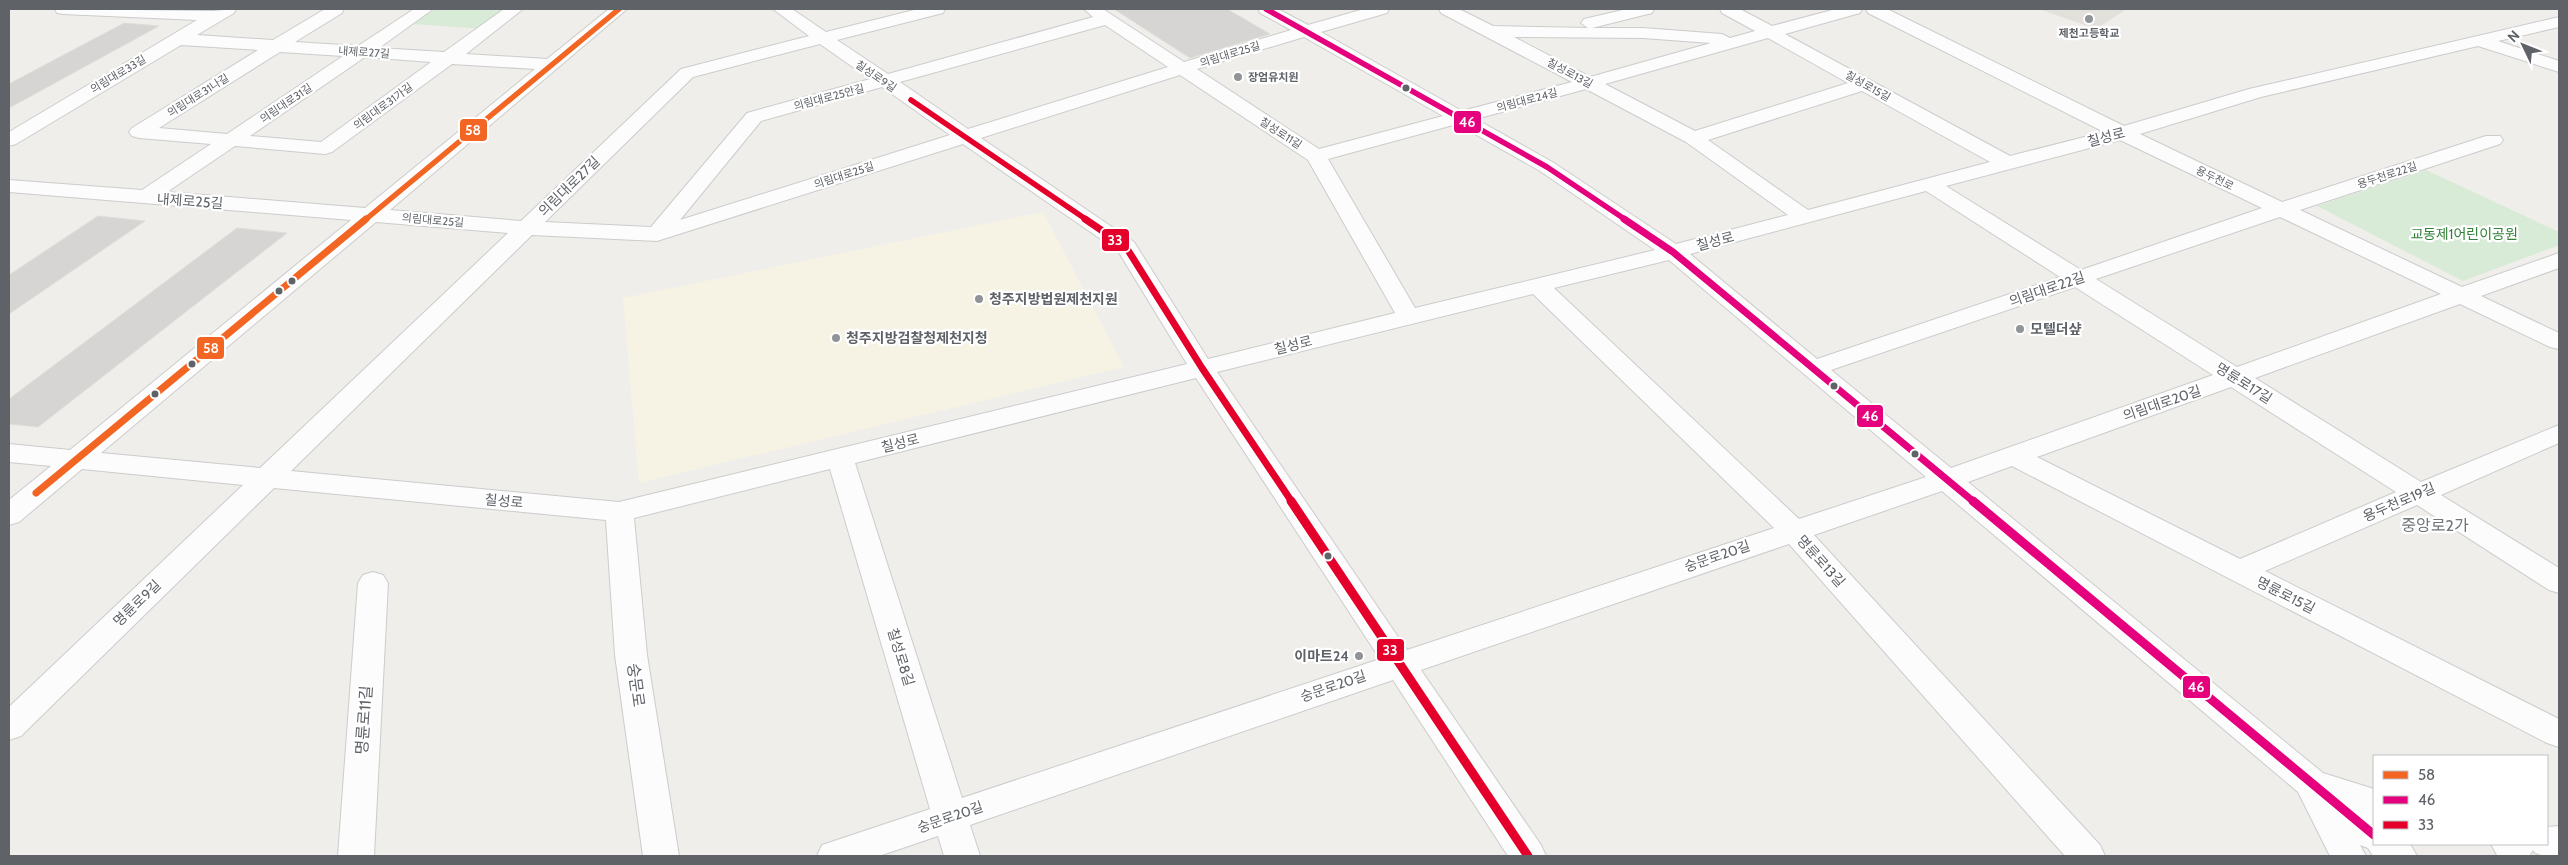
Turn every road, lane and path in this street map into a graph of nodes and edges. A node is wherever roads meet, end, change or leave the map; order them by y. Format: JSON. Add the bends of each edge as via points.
{"nodes":[{"id":1,"x":63,"y":9,"type":"edge"},
{"id":2,"x":336,"y":9,"type":"edge"},
{"id":3,"x":425,"y":9,"type":"edge"},
{"id":4,"x":515,"y":9,"type":"edge"},
{"id":5,"x":619,"y":9,"type":"edge"},
{"id":6,"x":781,"y":9,"type":"edge"},
{"id":7,"x":937,"y":9,"type":"edge"},
{"id":8,"x":1091,"y":9,"type":"edge"},
{"id":9,"x":1266,"y":9,"type":"edge"},
{"id":10,"x":1381,"y":9,"type":"edge"},
{"id":11,"x":1447,"y":9,"type":"edge"},
{"id":12,"x":1646,"y":9,"type":"edge"},
{"id":13,"x":1728,"y":9,"type":"edge"},
{"id":14,"x":1854,"y":9,"type":"edge"},
{"id":15,"x":1874,"y":9,"type":"edge"},
{"id":16,"x":222,"y":12,"type":"edge"},
{"id":17,"x":1107,"y":19,"type":"junction"},
{"id":18,"x":2558,"y":23,"type":"edge"},
{"id":19,"x":1486,"y":29,"type":"junction"},
{"id":20,"x":1769,"y":31,"type":"junction"},
{"id":21,"x":1303,"y":32,"type":"junction"},
{"id":22,"x":1553,"y":33,"type":"junction"},
{"id":23,"x":820,"y":38,"type":"junction"},
{"id":24,"x":176,"y":39,"type":"junction"},
{"id":25,"x":1738,"y":40,"type":"junction"},
{"id":26,"x":2479,"y":41,"type":"junction"},
{"id":27,"x":276,"y":46,"type":"junction"},
{"id":28,"x":362,"y":52,"type":"junction"},
{"id":29,"x":450,"y":58,"type":"junction"},
{"id":30,"x":552,"y":65,"type":"junction"},
{"id":31,"x":2559,"y":66,"type":"edge"},
{"id":32,"x":1182,"y":68,"type":"junction"},
{"id":33,"x":884,"y":81,"type":"junction"},
{"id":34,"x":1589,"y":84,"type":"junction"},
{"id":35,"x":1864,"y":84,"type":"junction"},
{"id":36,"x":1461,"y":118,"type":"junction"},
{"id":37,"x":2122,"y":133,"type":"junction"},
{"id":38,"x":964,"y":137,"type":"junction"},
{"id":39,"x":1693,"y":138,"type":"junction"},
{"id":40,"x":231,"y":139,"type":"junction"},
{"id":41,"x":9,"y":140,"type":"edge"},
{"id":42,"x":2494,"y":140,"type":"dead end"},
{"id":43,"x":1316,"y":156,"type":"junction"},
{"id":44,"x":2007,"y":163,"type":"junction"},
{"id":45,"x":1929,"y":184,"type":"junction"},
{"id":46,"x":9,"y":186,"type":"edge"},
{"id":47,"x":146,"y":197,"type":"junction"},
{"id":48,"x":2281,"y":209,"type":"junction"},
{"id":49,"x":372,"y":215,"type":"junction"},
{"id":50,"x":1805,"y":217,"type":"junction"},
{"id":51,"x":527,"y":228,"type":"junction"},
{"id":52,"x":657,"y":234,"type":"junction"},
{"id":53,"x":1673,"y":252,"type":"junction"},
{"id":54,"x":2559,"y":260,"type":"edge"},
{"id":55,"x":2078,"y":278,"type":"junction"},
{"id":56,"x":1536,"y":284,"type":"junction"},
{"id":57,"x":2462,"y":296,"type":"junction"},
{"id":58,"x":1408,"y":316,"type":"junction"},
{"id":59,"x":2559,"y":342,"type":"edge"},
{"id":60,"x":1202,"y":368,"type":"junction"},
{"id":61,"x":1814,"y":368,"type":"junction"},
{"id":62,"x":2235,"y":377,"type":"junction"},
{"id":63,"x":2559,"y":433,"type":"edge"},
{"id":64,"x":9,"y":454,"type":"edge"},
{"id":65,"x":2012,"y":455,"type":"junction"},
{"id":66,"x":840,"y":457,"type":"junction"},
{"id":67,"x":76,"y":460,"type":"junction"},
{"id":68,"x":266,"y":478,"type":"junction"},
{"id":69,"x":1946,"y":480,"type":"junction"},
{"id":70,"x":2419,"y":493,"type":"junction"},
{"id":71,"x":619,"y":512,"type":"junction"},
{"id":72,"x":9,"y":515,"type":"edge"},
{"id":73,"x":1793,"y":530,"type":"junction"},
{"id":74,"x":2239,"y":571,"type":"junction"},
{"id":75,"x":2559,"y":582,"type":"edge"},
{"id":76,"x":373,"y":583,"type":"dead end"},
{"id":77,"x":1399,"y":664,"type":"junction"},
{"id":78,"x":9,"y":727,"type":"edge"},
{"id":79,"x":2559,"y":734,"type":"edge"},
{"id":80,"x":2309,"y":780,"type":"junction"},
{"id":81,"x":2373,"y":804,"type":"edge"},
{"id":82,"x":950,"y":816,"type":"junction"},
{"id":83,"x":2373,"y":834,"type":"edge"},
{"id":84,"x":2385,"y":845,"type":"edge"},
{"id":85,"x":356,"y":856,"type":"edge"},
{"id":86,"x":661,"y":856,"type":"edge"},
{"id":87,"x":834,"y":856,"type":"edge"},
{"id":88,"x":962,"y":856,"type":"edge"},
{"id":89,"x":1528,"y":856,"type":"edge"},
{"id":90,"x":2087,"y":856,"type":"edge"},
{"id":91,"x":2348,"y":856,"type":"edge"},
{"id":92,"x":2399,"y":856,"type":"edge"}],
"edges":[{"from":1,"to":16,"type":"street"},
{"from":2,"to":27,"type":"street","name":"의림대로31나길"},
{"from":3,"to":28,"type":"street","name":"의림대로31길"},
{"from":4,"to":29,"type":"street","name":"의림대로31가길"},
{"from":5,"to":30,"type":"street"},
{"from":6,"to":23,"type":"street","name":"칠성로9길"},
{"from":7,"to":23,"type":"street","name":"의림대로27길"},
{"from":8,"to":17,"type":"street","name":"칠성로11길"},
{"from":9,"to":21,"type":"street"},
{"from":10,"to":21,"type":"street","name":"의림대로25길"},
{"from":11,"to":19,"type":"street","name":"칠성로13길"},
{"from":12,"to":22,"type":"street"},
{"from":13,"to":20,"type":"street","name":"칠성로15길"},
{"from":14,"to":20,"type":"street","name":"의림대로24길"},
{"from":15,"to":37,"type":"street","name":"용두천로"},
{"from":16,"to":24,"type":"street","name":"의림대로33길"},
{"from":17,"to":32,"type":"street","name":"칠성로11길"},
{"from":17,"to":33,"type":"street","name":"의림대로25안길"},
{"from":18,"to":26,"type":"street","name":"칠성로"},
{"from":19,"to":22,"type":"street","name":"의림대로24길"},
{"from":19,"to":34,"type":"street","name":"칠성로13길"},
{"from":20,"to":25,"type":"street","name":"의림대로24길"},
{"from":20,"to":35,"type":"street","name":"칠성로15길"},
{"from":21,"to":32,"type":"street","name":"의림대로25길"},
{"from":21,"to":36,"type":"street"},
{"from":22,"to":25,"type":"street","name":"의림대로24길","via":[[1643,32]]},
{"from":23,"to":33,"type":"street","name":"칠성로9길"},
{"from":23,"to":51,"type":"street","name":"의림대로27길","via":[[687,73]]},
{"from":24,"to":27,"type":"street","name":"내제로27길"},
{"from":24,"to":41,"type":"street","name":"의림대로33길"},
{"from":25,"to":34,"type":"street","name":"의림대로24길"},
{"from":26,"to":31,"type":"street"},
{"from":26,"to":37,"type":"street","name":"칠성로","via":[[2256,93]]},
{"from":27,"to":28,"type":"street","name":"내제로27길"},
{"from":27,"to":40,"type":"street","name":"의림대로31나길","via":[[139,132]]},
{"from":28,"to":29,"type":"street","name":"내제로27길"},
{"from":28,"to":40,"type":"street","name":"의림대로31길"},
{"from":29,"to":30,"type":"street","name":"내제로27길"},
{"from":29,"to":40,"type":"street","name":"의림대로31가길","via":[[325,148]]},
{"from":30,"to":49,"type":"street"},
{"from":32,"to":38,"type":"street","name":"의림대로25길"},
{"from":32,"to":43,"type":"street","name":"칠성로11길"},
{"from":33,"to":38,"type":"street","name":"칠성로9길"},
{"from":33,"to":52,"type":"street","name":"의림대로25안길","via":[[754,117]]},
{"from":34,"to":36,"type":"street","name":"의림대로24길"},
{"from":34,"to":39,"type":"street","name":"칠성로13길"},
{"from":35,"to":39,"type":"street"},
{"from":35,"to":44,"type":"street","name":"칠성로15길"},
{"from":36,"to":43,"type":"street","name":"의림대로24길"},
{"from":36,"to":53,"type":"street","via":[[1548,167]]},
{"from":37,"to":44,"type":"street","name":"칠성로"},
{"from":37,"to":48,"type":"street","name":"용두천로"},
{"from":38,"to":52,"type":"street","name":"의림대로25길"},
{"from":38,"to":60,"type":"street","name":"칠성로9길","via":[[1126,247]]},
{"from":39,"to":50,"type":"street","name":"칠성로13길"},
{"from":40,"to":47,"type":"street","name":"의림대로31길"},
{"from":42,"to":48,"type":"street","name":"용두천로22길"},
{"from":43,"to":58,"type":"street","name":"칠성로11길"},
{"from":44,"to":45,"type":"street","name":"칠성로"},
{"from":45,"to":50,"type":"street","name":"칠성로"},
{"from":45,"to":55,"type":"street","name":"명륜로17길"},
{"from":46,"to":47,"type":"street","name":"내제로25길"},
{"from":47,"to":49,"type":"street","name":"내제로25길"},
{"from":48,"to":55,"type":"street","name":"의림대로22길"},
{"from":48,"to":57,"type":"street","name":"용두천로"},
{"from":49,"to":51,"type":"street","name":"의림대로25길"},
{"from":49,"to":67,"type":"street"},
{"from":50,"to":53,"type":"street","name":"칠성로"},
{"from":51,"to":52,"type":"street","name":"의림대로25길"},
{"from":51,"to":68,"type":"street","name":"의림대로27길"},
{"from":53,"to":56,"type":"street","name":"칠성로"},
{"from":53,"to":61,"type":"street"},
{"from":54,"to":57,"type":"street","name":"의림대로20길"},
{"from":55,"to":61,"type":"street","name":"의림대로22길"},
{"from":55,"to":62,"type":"street","name":"명륜로17길"},
{"from":56,"to":58,"type":"street","name":"칠성로"},
{"from":56,"to":73,"type":"street","name":"명륜로13길"},
{"from":57,"to":59,"type":"street","name":"용두천로"},
{"from":57,"to":62,"type":"street","name":"의림대로20길"},
{"from":58,"to":60,"type":"street","name":"칠성로"},
{"from":60,"to":66,"type":"street","name":"칠성로"},
{"from":60,"to":77,"type":"street","name":"칠성로9길"},
{"from":61,"to":69,"type":"street"},
{"from":62,"to":65,"type":"street","name":"의림대로20길"},
{"from":62,"to":70,"type":"street","name":"명륜로17길"},
{"from":63,"to":70,"type":"street","name":"용두천로19길"},
{"from":64,"to":67,"type":"street","name":"칠성로"},
{"from":65,"to":69,"type":"street","name":"의림대로20길"},
{"from":65,"to":74,"type":"street","name":"명륜로15길"},
{"from":66,"to":71,"type":"street","name":"칠성로"},
{"from":66,"to":82,"type":"street","name":"칠성로8길"},
{"from":67,"to":68,"type":"street","name":"칠성로"},
{"from":67,"to":72,"type":"street"},
{"from":68,"to":71,"type":"street","name":"칠성로"},
{"from":68,"to":78,"type":"street","name":"명륜로9길"},
{"from":69,"to":73,"type":"street","name":"숭문로20길"},
{"from":69,"to":80,"type":"street"},
{"from":70,"to":74,"type":"street","name":"용두천로19길"},
{"from":70,"to":75,"type":"street","name":"명륜로17길"},
{"from":71,"to":86,"type":"street","name":"숭문로","via":[[631,655]]},
{"from":73,"to":77,"type":"street","name":"숭문로20길"},
{"from":73,"to":90,"type":"street","name":"명륜로13길"},
{"from":74,"to":79,"type":"street","name":"명륜로15길"},
{"from":76,"to":85,"type":"street","name":"명륜로11길"},
{"from":77,"to":82,"type":"street","name":"숭문로20길"},
{"from":77,"to":89,"type":"street","name":"칠성로9길"},
{"from":80,"to":81,"type":"street"},
{"from":80,"to":83,"type":"street"},
{"from":80,"to":91,"type":"street"},
{"from":82,"to":87,"type":"street","name":"숭문로20길"},
{"from":82,"to":88,"type":"street","name":"칠성로8길"},
{"from":84,"to":92,"type":"street"}]}
